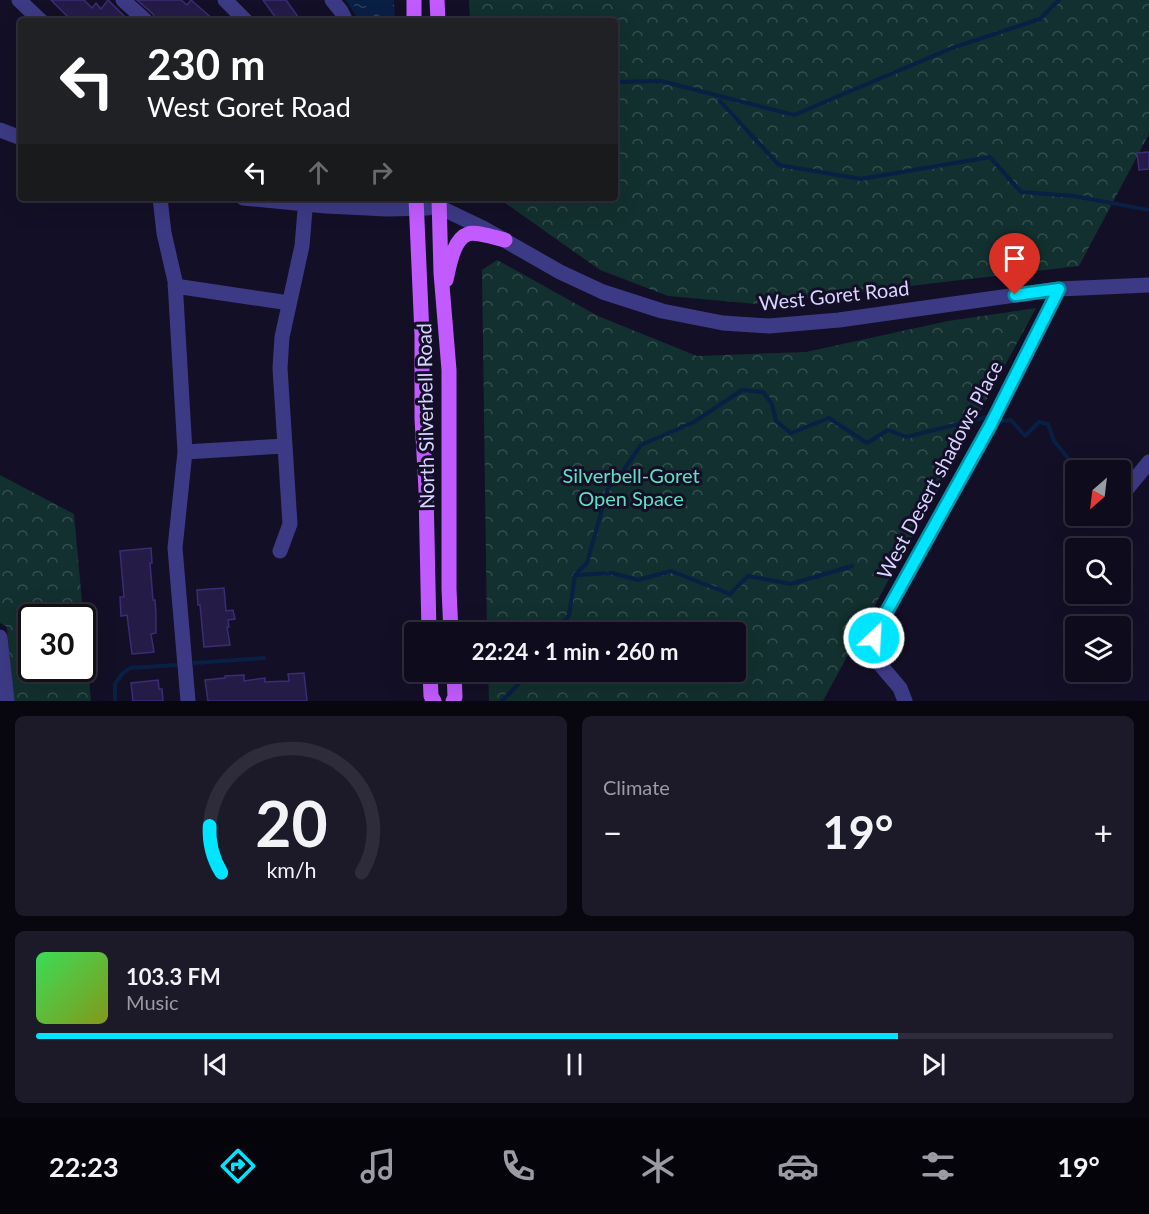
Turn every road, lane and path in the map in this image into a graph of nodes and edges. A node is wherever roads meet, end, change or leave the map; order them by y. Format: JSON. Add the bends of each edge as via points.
{"nodes":[{"id":1,"x":19,"y":0,"type":"edge"},
{"id":2,"x":123,"y":0,"type":"edge"},
{"id":3,"x":225,"y":0,"type":"edge"},
{"id":4,"x":332,"y":0,"type":"edge"},
{"id":5,"x":414,"y":0,"type":"edge"},
{"id":6,"x":438,"y":0,"type":"edge"},
{"id":7,"x":39,"y":18,"type":"edge"},
{"id":8,"x":143,"y":18,"type":"edge"},
{"id":9,"x":243,"y":18,"type":"edge"},
{"id":10,"x":344,"y":18,"type":"edge"},
{"id":11,"x":414,"y":18,"type":"edge"},
{"id":12,"x":438,"y":18,"type":"edge"},
{"id":13,"x":0,"y":130,"type":"edge"},
{"id":14,"x":18,"y":137,"type":"edge"},
{"id":15,"x":160,"y":201,"type":"edge"},
{"id":16,"x":306,"y":201,"type":"edge"},
{"id":17,"x":416,"y":201,"type":"edge"},
{"id":18,"x":440,"y":202,"type":"edge"},
{"id":19,"x":505,"y":240,"type":"junction"},
{"id":20,"x":1149,"y":285,"type":"edge"},
{"id":21,"x":175,"y":286,"type":"junction"},
{"id":22,"x":1059,"y":289,"type":"junction"},
{"id":23,"x":443,"y":291,"type":"junction"},
{"id":24,"x":289,"y":303,"type":"junction"},
{"id":25,"x":285,"y":446,"type":"junction"},
{"id":26,"x":184,"y":452,"type":"junction"},
{"id":27,"x":1149,"y":462,"type":"edge"},
{"id":28,"x":1131,"y":484,"type":"edge"},
{"id":29,"x":280,"y":551,"type":"dead end"},
{"id":30,"x":429,"y":622,"type":"edge"},
{"id":31,"x":451,"y":622,"type":"edge"},
{"id":32,"x":0,"y":637,"type":"edge"},
{"id":33,"x":430,"y":682,"type":"edge"},
{"id":34,"x":454,"y":682,"type":"edge"},
{"id":35,"x":7,"y":701,"type":"edge"},
{"id":36,"x":188,"y":701,"type":"edge"},
{"id":37,"x":435,"y":701,"type":"edge"},
{"id":38,"x":453,"y":701,"type":"edge"},
{"id":39,"x":905,"y":701,"type":"edge"}],
"edges":[{"from":1,"to":7,"type":"street"},
{"from":2,"to":8,"type":"street"},
{"from":3,"to":9,"type":"street"},
{"from":4,"to":10,"type":"street"},
{"from":5,"to":11,"type":"main road"},
{"from":6,"to":12,"type":"main road"},
{"from":13,"to":14,"type":"street"},
{"from":15,"to":21,"type":"street"},
{"from":16,"to":17,"type":"street","name":"West Goret Road","via":[[327,206]]},
{"from":16,"to":24,"type":"street","via":[[302,246]]},
{"from":17,"to":18,"type":"street","name":"West Goret Road"},
{"from":17,"to":30,"type":"main road","name":"North Silverbell Road"},
{"from":18,"to":19,"type":"street","name":"West Goret Road"},
{"from":18,"to":23,"type":"main road","name":"North Silverbell Road"},
{"from":19,"to":22,"type":"street","name":"West Goret Road","via":[[603,292],[662,311],[723,323],[769,326],[839,320]]},
{"from":19,"to":23,"type":"main road","via":[[467,234],[457,243]]},
{"from":20,"to":22,"type":"street","name":"West Goret Road"},
{"from":21,"to":24,"type":"street"},
{"from":21,"to":26,"type":"street"},
{"from":22,"to":39,"type":"street","name":"West Desert shadows Place","via":[[991,424],[874,638],[877,661],[900,688]]},
{"from":23,"to":31,"type":"main road","name":"North Silverbell Road","via":[[449,370]]},
{"from":24,"to":25,"type":"street","via":[[279,368]]},
{"from":25,"to":26,"type":"street"},
{"from":25,"to":29,"type":"street","via":[[290,524]]},
{"from":26,"to":36,"type":"street","via":[[175,548]]},
{"from":27,"to":28,"type":"street"},
{"from":32,"to":35,"type":"street"},
{"from":33,"to":37,"type":"main road"},
{"from":34,"to":38,"type":"main road"}]}
